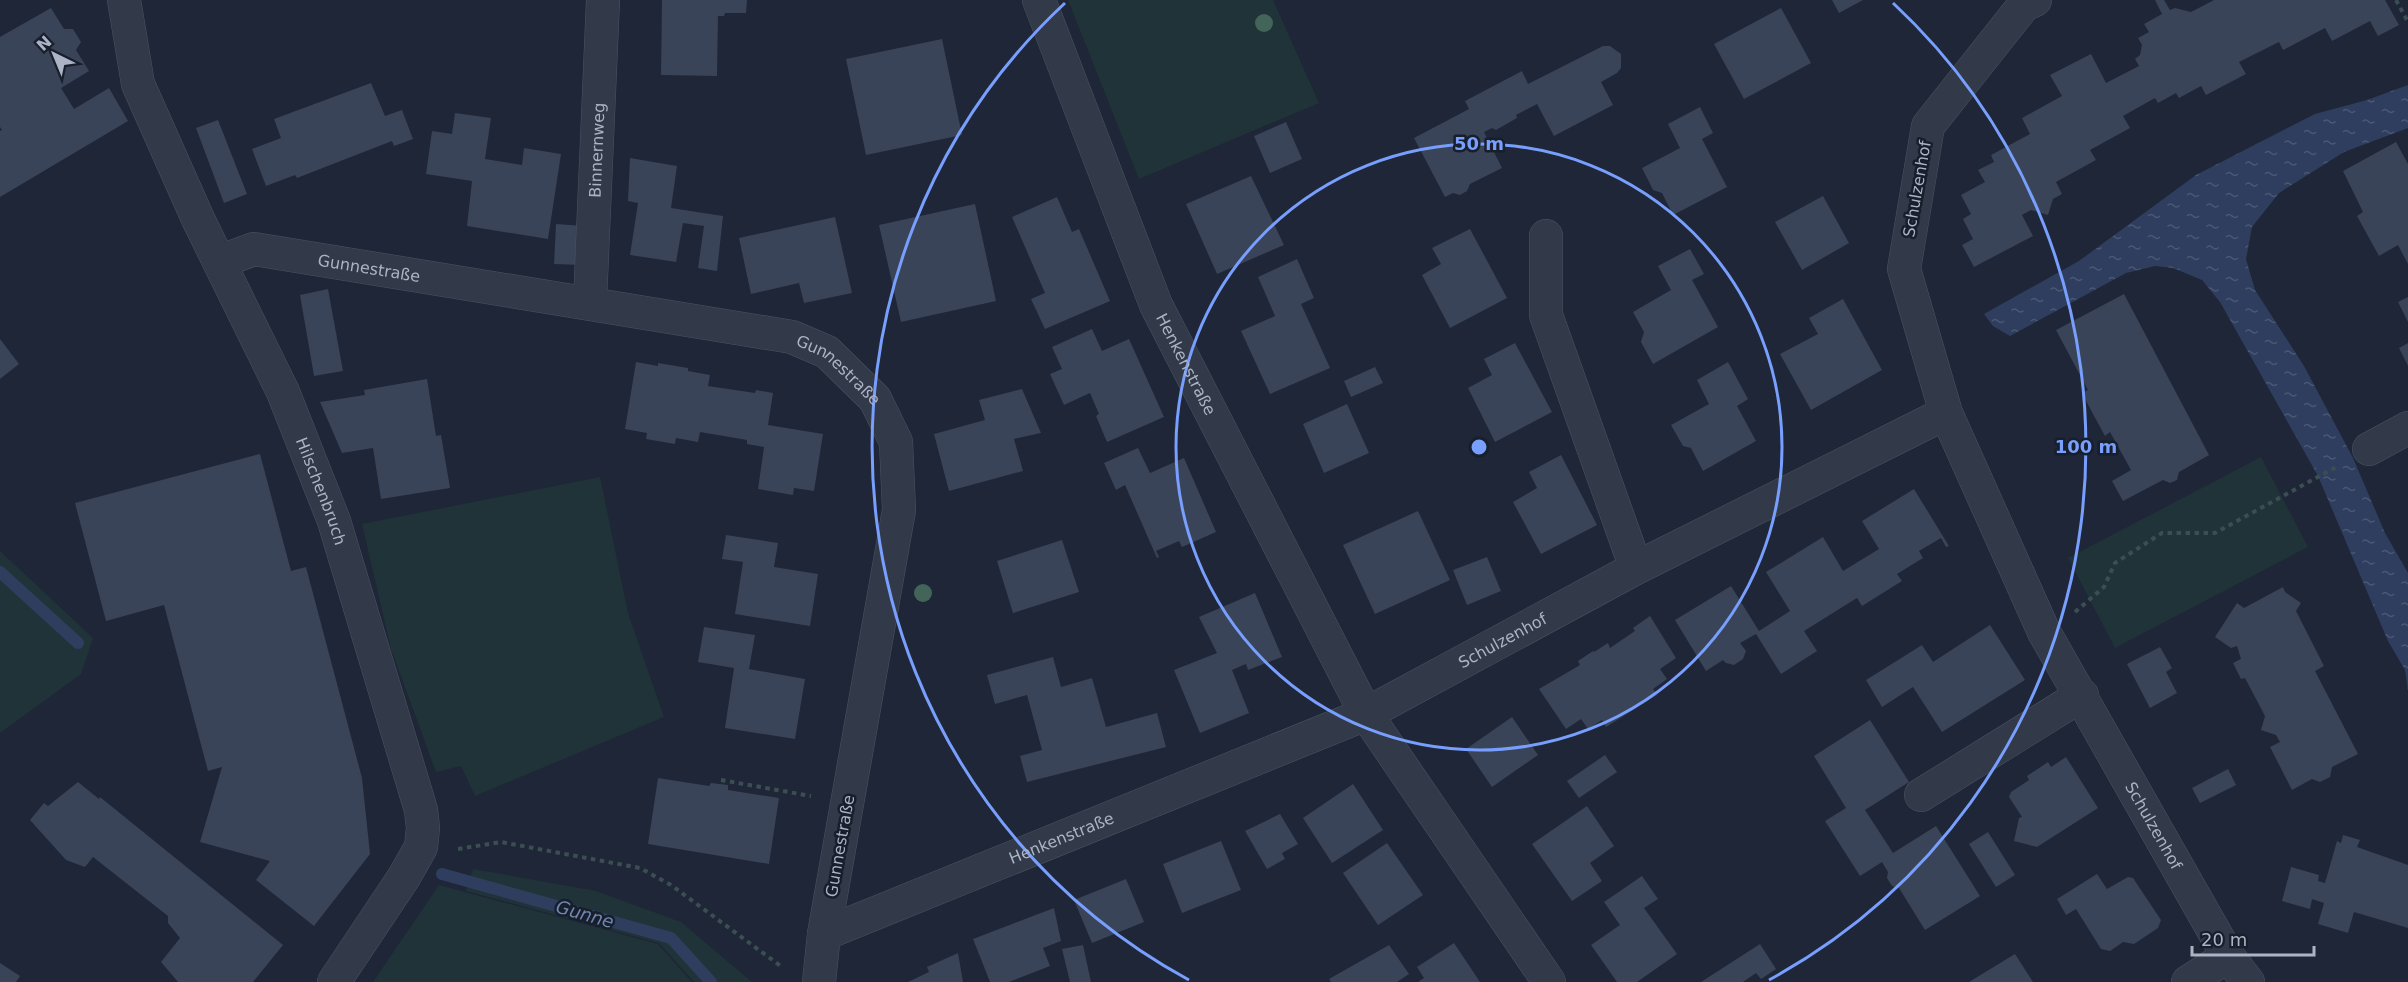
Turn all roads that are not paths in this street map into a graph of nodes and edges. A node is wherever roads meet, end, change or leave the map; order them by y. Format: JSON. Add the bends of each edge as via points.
{"nodes":[{"id":1,"x":124,"y":0,"type":"edge"},
{"id":2,"x":603,"y":0,"type":"edge"},
{"id":3,"x":1039,"y":0,"type":"edge"},
{"id":4,"x":2035,"y":0,"type":"edge"},
{"id":5,"x":1546,"y":236,"type":"dead end"},
{"id":6,"x":219,"y":262,"type":"junction"},
{"id":7,"x":590,"y":302,"type":"junction"},
{"id":8,"x":1946,"y":412,"type":"junction"},
{"id":9,"x":2408,"y":428,"type":"edge"},
{"id":10,"x":2369,"y":449,"type":"road end"},
{"id":11,"x":1636,"y":568,"type":"junction"},
{"id":12,"x":2082,"y":695,"type":"junction"},
{"id":13,"x":1366,"y":714,"type":"junction"},
{"id":14,"x":1921,"y":795,"type":"dead end"},
{"id":15,"x":824,"y":934,"type":"junction"},
{"id":16,"x":2228,"y":956,"type":"junction"},
{"id":17,"x":819,"y":980,"type":"edge"},
{"id":18,"x":334,"y":982,"type":"edge"},
{"id":19,"x":1549,"y":982,"type":"edge"},
{"id":20,"x":2188,"y":982,"type":"edge"},
{"id":21,"x":2248,"y":982,"type":"edge"}],
"edges":[{"from":1,"to":6,"type":"street","name":"Hilschenbruch","via":[[138,84]]},
{"from":2,"to":7,"type":"street","name":"Binnernweg"},
{"from":3,"to":13,"type":"street","name":"Henkenstraße","via":[[1156,305]]},
{"from":4,"to":8,"type":"street","name":"Schulzenhof","via":[[2024,5],[1928,126],[1904,268]]},
{"from":5,"to":11,"type":"street","via":[[1546,315]]},
{"from":6,"to":7,"type":"street","name":"Gunnestraße","via":[[254,249]]},
{"from":6,"to":18,"type":"street","name":"Hilschenbruch","via":[[283,392],[334,521],[421,810],[421,847]]},
{"from":7,"to":15,"type":"street","name":"Gunnestraße","via":[[792,337],[827,352],[875,399],[896,442],[899,510]]},
{"from":8,"to":11,"type":"street","name":"Schulzenhof"},
{"from":8,"to":12,"type":"street","name":"Schulzenhof","via":[[2044,632]]},
{"from":9,"to":10,"type":"street"},
{"from":11,"to":13,"type":"street","name":"Schulzenhof"},
{"from":12,"to":14,"type":"street"},
{"from":12,"to":16,"type":"street","name":"Schulzenhof"},
{"from":13,"to":15,"type":"street","name":"Henkenstraße"},
{"from":13,"to":19,"type":"street","name":"Henkenstraße"},
{"from":15,"to":17,"type":"street","name":"Gunnestraße"},
{"from":16,"to":20,"type":"street"},
{"from":16,"to":21,"type":"street","name":"Schulzenhof"}]}
